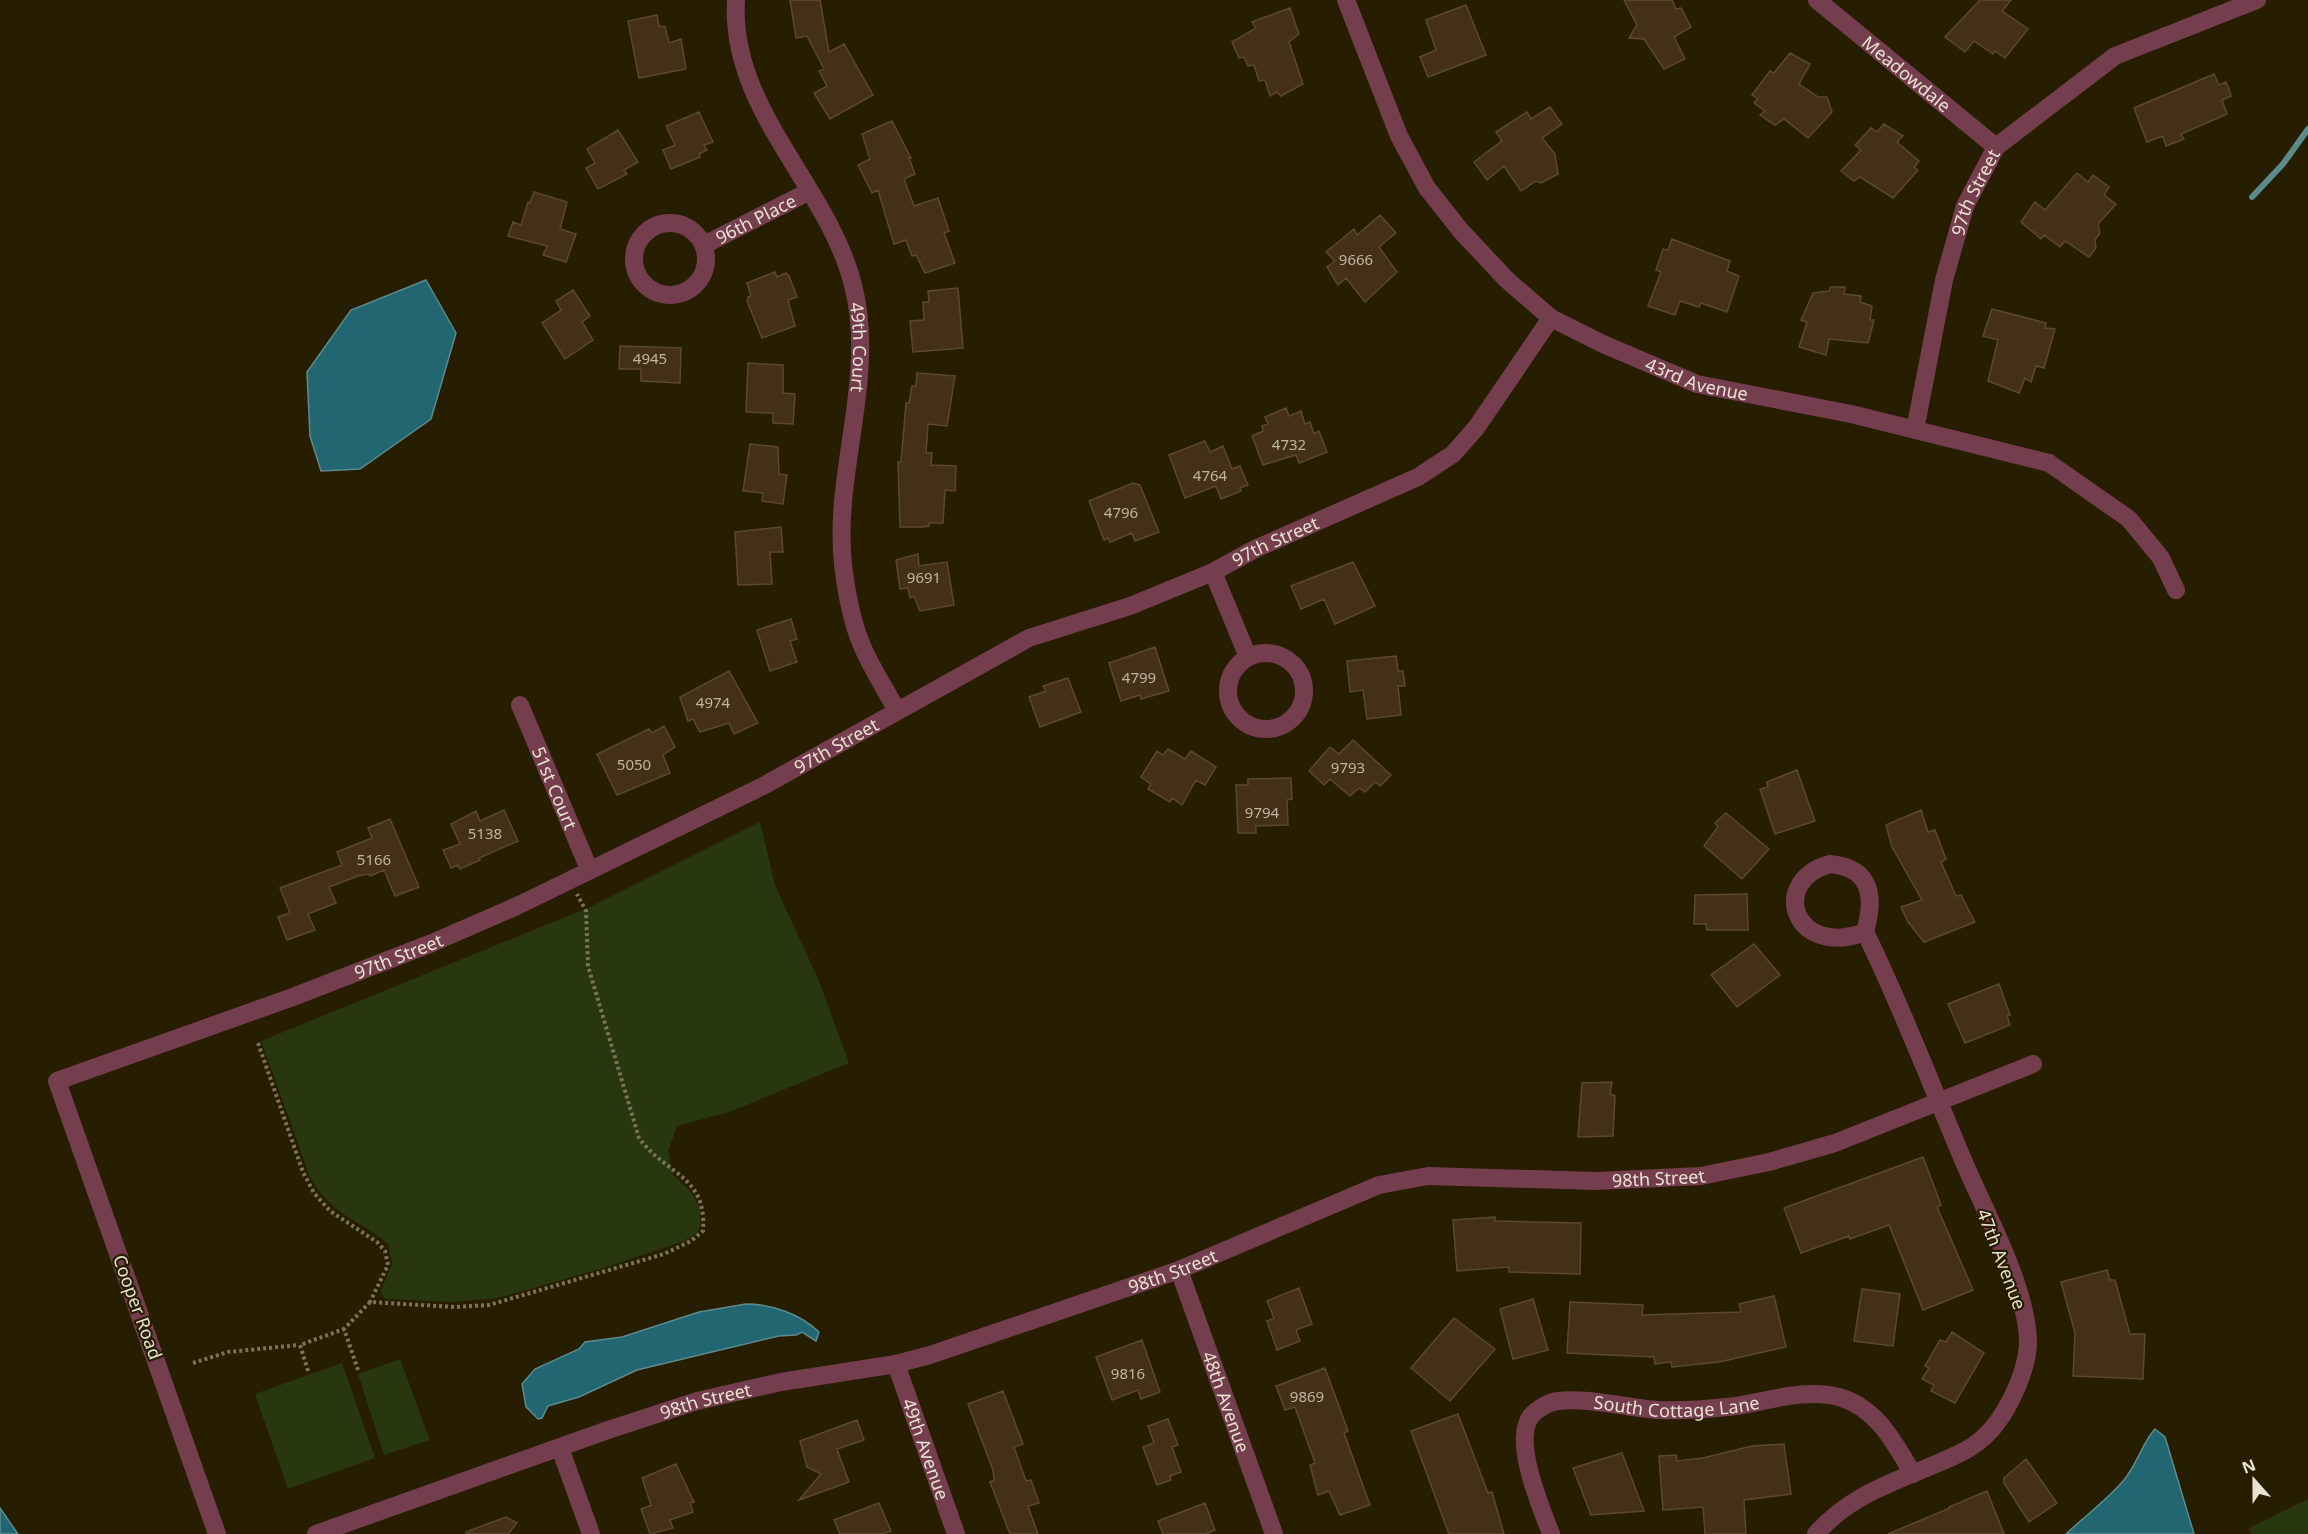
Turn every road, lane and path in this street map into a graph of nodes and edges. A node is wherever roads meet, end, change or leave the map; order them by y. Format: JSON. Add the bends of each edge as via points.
{"nodes":[{"id":1,"x":736,"y":0,"type":"edge"},
{"id":2,"x":1346,"y":0,"type":"edge"},
{"id":3,"x":1817,"y":0,"type":"edge"},
{"id":4,"x":2257,"y":0,"type":"edge"},
{"id":5,"x":1996,"y":147,"type":"junction"},
{"id":6,"x":808,"y":192,"type":"junction"},
{"id":7,"x":704,"y":245,"type":"junction"},
{"id":8,"x":1551,"y":318,"type":"junction"},
{"id":9,"x":1915,"y":430,"type":"junction"},
{"id":10,"x":1213,"y":572,"type":"junction"},
{"id":11,"x":2176,"y":590,"type":"dead end"},
{"id":12,"x":1248,"y":657,"type":"junction"},
{"id":13,"x":520,"y":705,"type":"dead end"},
{"id":14,"x":897,"y":711,"type":"junction"},
{"id":15,"x":589,"y":869,"type":"junction"},
{"id":16,"x":576,"y":890,"type":"dead end"},
{"id":17,"x":1865,"y":932,"type":"junction"},
{"id":18,"x":258,"y":1043,"type":"dead end"},
{"id":19,"x":2033,"y":1064,"type":"dead end"},
{"id":20,"x":57,"y":1081,"type":"joint"},
{"id":21,"x":1938,"y":1103,"type":"junction"},
{"id":22,"x":1179,"y":1270,"type":"junction"},
{"id":23,"x":370,"y":1302,"type":"junction"},
{"id":24,"x":344,"y":1329,"type":"junction"},
{"id":25,"x":299,"y":1345,"type":"junction"},
{"id":26,"x":193,"y":1363,"type":"dead end"},
{"id":27,"x":896,"y":1364,"type":"junction"},
{"id":28,"x":358,"y":1370,"type":"dead end"},
{"id":29,"x":308,"y":1371,"type":"dead end"},
{"id":30,"x":560,"y":1448,"type":"junction"},
{"id":31,"x":1913,"y":1474,"type":"junction"},
{"id":32,"x":217,"y":1534,"type":"edge"},
{"id":33,"x":316,"y":1534,"type":"edge"},
{"id":34,"x":591,"y":1534,"type":"edge"},
{"id":35,"x":956,"y":1534,"type":"edge"},
{"id":36,"x":1274,"y":1534,"type":"edge"},
{"id":37,"x":1551,"y":1534,"type":"edge"},
{"id":38,"x":1816,"y":1534,"type":"edge"}],
"edges":[{"from":1,"to":6,"type":"street","name":"49th Court","via":[[738,42],[750,85]]},
{"from":2,"to":8,"type":"street","name":"43rd Avenue","via":[[1399,136],[1427,188],[1492,264]]},
{"from":3,"to":5,"type":"street","name":"Meadowdale"},
{"from":4,"to":5,"type":"street","name":"97th Street","via":[[2115,56]]},
{"from":5,"to":9,"type":"street","name":"97th Street","via":[[1965,206],[1944,280]]},
{"from":6,"to":7,"type":"street","name":"96th Place"},
{"from":6,"to":14,"type":"street","name":"49th Court","via":[[838,241],[861,319],[858,389],[842,528],[843,563],[862,646]]},
{"from":7,"to":7,"type":"street","name":"96th Place","via":[[688,227],[676,223],[653,227],[637,245],[635,269],[640,279],[658,294],[682,293],[700,279],[705,268]]},
{"from":8,"to":9,"type":"street","name":"43rd Avenue","via":[[1603,345],[1697,384]]},
{"from":8,"to":10,"type":"street","name":"97th Street","via":[[1476,428],[1453,454],[1419,477],[1255,549]]},
{"from":9,"to":11,"type":"street","name":"43rd Avenue","via":[[2049,463],[2128,519],[2161,558]]},
{"from":10,"to":12,"type":"street"},
{"from":10,"to":14,"type":"street","name":"97th Street","via":[[1130,606],[1029,638]]},
{"from":12,"to":12,"type":"street","via":[[1231,675],[1228,700],[1233,712],[1242,721],[1265,730],[1289,722],[1304,702],[1302,676],[1286,657],[1273,653]]},
{"from":13,"to":15,"type":"street","name":"51st Court"},
{"from":14,"to":15,"type":"street","name":"97th Street","via":[[765,785]]},
{"from":15,"to":20,"type":"street","name":"97th Street","via":[[432,943]]},
{"from":16,"to":23,"type":"path","via":[[586,911],[588,966],[639,1138],[652,1155],[682,1175],[695,1190],[703,1204],[703,1231],[691,1242],[664,1254],[489,1305]]},
{"from":17,"to":17,"type":"street","via":[[1871,903],[1863,879],[1843,866],[1830,864],[1807,874],[1796,896],[1796,908],[1807,929],[1829,939]]},
{"from":17,"to":21,"type":"street","name":"47th Avenue","via":[[1901,1006]]},
{"from":18,"to":23,"type":"path","via":[[314,1193],[330,1211],[385,1251],[388,1265]]},
{"from":19,"to":21,"type":"street","name":"98th Street"},
{"from":20,"to":32,"type":"street","name":"Cooper Road"},
{"from":21,"to":22,"type":"street","name":"98th Street","via":[[1801,1154],[1701,1176],[1596,1181],[1428,1176],[1379,1185]]},
{"from":21,"to":31,"type":"street","name":"47th Avenue","via":[[2011,1273],[2023,1307],[2028,1346],[2017,1386],[1999,1422],[1961,1453]]},
{"from":22,"to":27,"type":"street","name":"98th Street"},
{"from":22,"to":36,"type":"street","name":"48th Avenue"},
{"from":23,"to":24,"type":"path"},
{"from":24,"to":25,"type":"path"},
{"from":24,"to":28,"type":"path"},
{"from":25,"to":26,"type":"path","via":[[228,1352]]},
{"from":25,"to":29,"type":"path"},
{"from":27,"to":30,"type":"street","name":"98th Street","via":[[781,1382],[706,1399]]},
{"from":27,"to":35,"type":"street","name":"49th Avenue"},
{"from":30,"to":33,"type":"street","name":"98th Street"},
{"from":30,"to":34,"type":"street"},
{"from":31,"to":37,"type":"street","name":"South Cottage Lane","via":[[1876,1418],[1858,1404],[1839,1397],[1818,1393],[1695,1410],[1558,1401],[1532,1416],[1525,1427],[1524,1440],[1533,1483]]},
{"from":31,"to":38,"type":"street","name":"47th Avenue","via":[[1856,1498],[1831,1516]]}]}
